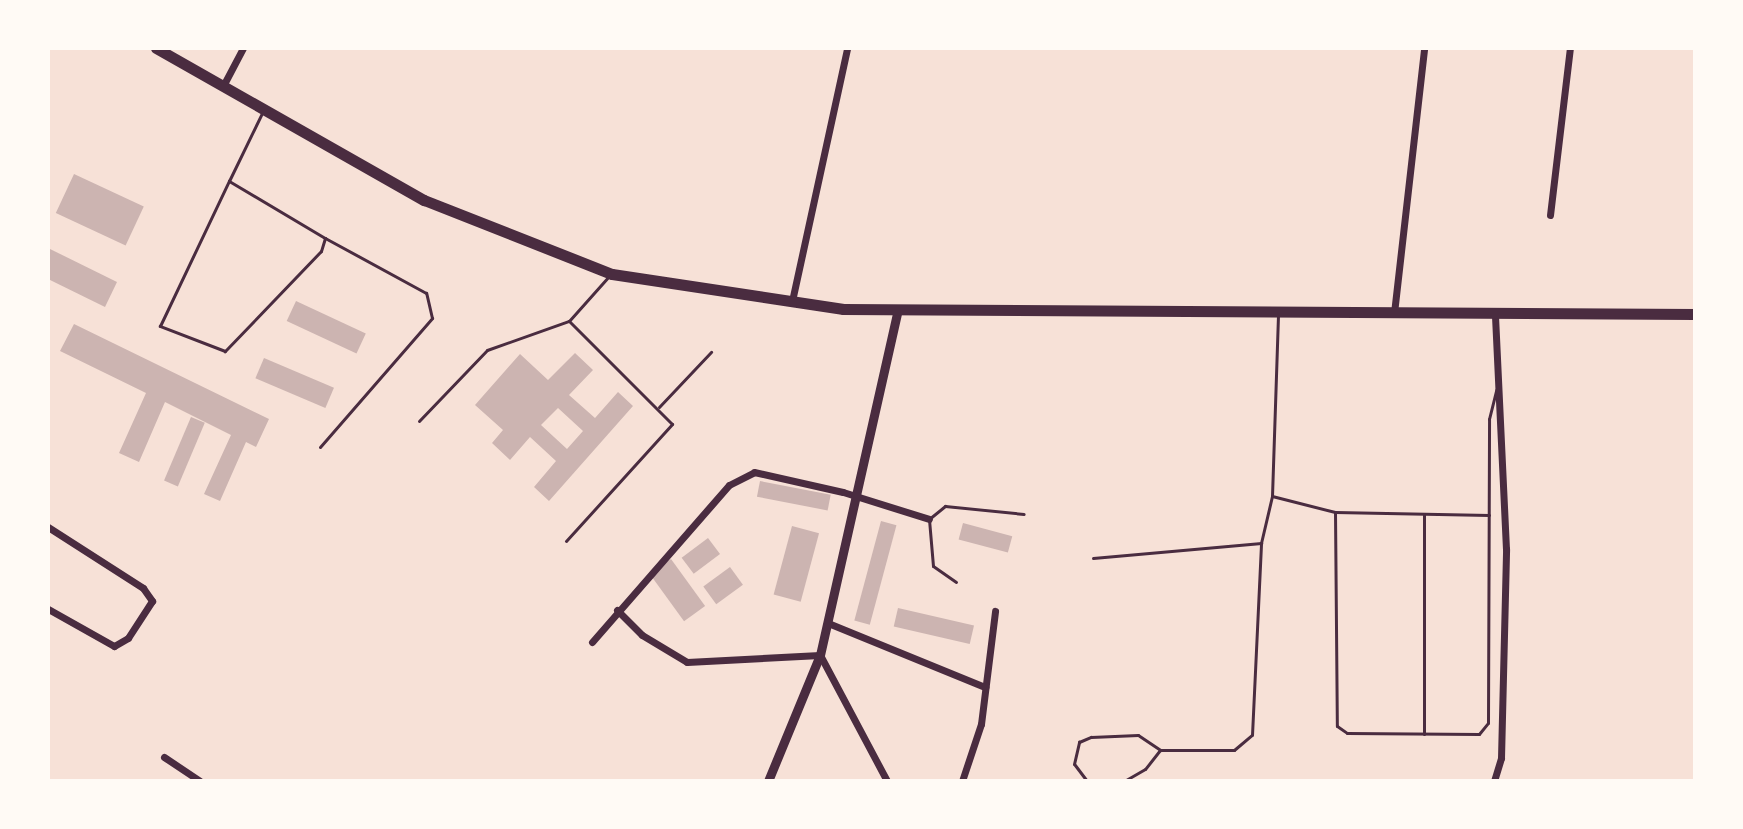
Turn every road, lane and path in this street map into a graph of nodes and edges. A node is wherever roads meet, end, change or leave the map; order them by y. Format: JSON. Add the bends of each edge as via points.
{"nodes":[{"id":1,"x":156,"y":48,"type":"edge"},
{"id":2,"x":243,"y":48,"type":"edge"},
{"id":3,"x":847,"y":48,"type":"edge"},
{"id":4,"x":1424,"y":48,"type":"edge"},
{"id":5,"x":1570,"y":48,"type":"edge"},
{"id":6,"x":223,"y":86,"type":"junction"},
{"id":7,"x":263,"y":109,"type":"junction"},
{"id":8,"x":229,"y":181,"type":"junction"},
{"id":9,"x":1550,"y":215,"type":"dead end"},
{"id":10,"x":325,"y":238,"type":"junction"},
{"id":11,"x":612,"y":274,"type":"junction"},
{"id":12,"x":792,"y":301,"type":"junction"},
{"id":13,"x":898,"y":310,"type":"junction"},
{"id":14,"x":1278,"y":312,"type":"junction"},
{"id":15,"x":1394,"y":313,"type":"junction"},
{"id":16,"x":1495,"y":313,"type":"junction"},
{"id":17,"x":1695,"y":314,"type":"edge"},
{"id":18,"x":569,"y":321,"type":"junction"},
{"id":19,"x":711,"y":352,"type":"dead end"},
{"id":20,"x":1499,"y":384,"type":"junction"},
{"id":21,"x":659,"y":407,"type":"junction"},
{"id":22,"x":419,"y":421,"type":"dead end"},
{"id":23,"x":320,"y":447,"type":"dead end"},
{"id":24,"x":856,"y":496,"type":"junction"},
{"id":25,"x":1272,"y":496,"type":"junction"},
{"id":26,"x":1335,"y":512,"type":"junction"},
{"id":27,"x":1024,"y":514,"type":"dead end"},
{"id":28,"x":1424,"y":514,"type":"junction"},
{"id":29,"x":1489,"y":515,"type":"junction"},
{"id":30,"x":929,"y":519,"type":"junction"},
{"id":31,"x":48,"y":527,"type":"edge"},
{"id":32,"x":566,"y":541,"type":"dead end"},
{"id":33,"x":1261,"y":543,"type":"junction"},
{"id":34,"x":1093,"y":558,"type":"dead end"},
{"id":35,"x":956,"y":582,"type":"dead end"},
{"id":36,"x":48,"y":609,"type":"edge"},
{"id":37,"x":617,"y":610,"type":"junction"},
{"id":38,"x":995,"y":611,"type":"dead end"},
{"id":39,"x":828,"y":623,"type":"junction"},
{"id":40,"x":592,"y":642,"type":"dead end"},
{"id":41,"x":820,"y":655,"type":"junction"},
{"id":42,"x":985,"y":687,"type":"junction"},
{"id":43,"x":1424,"y":734,"type":"junction"},
{"id":44,"x":1160,"y":750,"type":"junction"},
{"id":45,"x":164,"y":757,"type":"dead end"},
{"id":46,"x":200,"y":781,"type":"edge"},
{"id":47,"x":768,"y":781,"type":"edge"},
{"id":48,"x":887,"y":781,"type":"edge"},
{"id":49,"x":962,"y":781,"type":"edge"},
{"id":50,"x":1494,"y":781,"type":"edge"}],
"edges":[{"from":1,"to":6,"type":"main road"},
{"from":2,"to":6,"type":"street"},
{"from":3,"to":12,"type":"street"},
{"from":4,"to":15,"type":"street"},
{"from":5,"to":9,"type":"street"},
{"from":6,"to":7,"type":"main road"},
{"from":7,"to":8,"type":"lane"},
{"from":7,"to":11,"type":"main road","via":[[424,200]]},
{"from":8,"to":10,"type":"lane"},
{"from":8,"to":10,"type":"lane","via":[[160,326],[225,351],[321,251]]},
{"from":10,"to":23,"type":"lane","via":[[426,293],[432,318]]},
{"from":11,"to":12,"type":"main road"},
{"from":11,"to":18,"type":"lane"},
{"from":12,"to":13,"type":"main road"},
{"from":13,"to":14,"type":"main road"},
{"from":13,"to":24,"type":"street"},
{"from":14,"to":15,"type":"main road"},
{"from":14,"to":25,"type":"lane"},
{"from":15,"to":16,"type":"main road"},
{"from":16,"to":17,"type":"main road"},
{"from":16,"to":20,"type":"street"},
{"from":18,"to":21,"type":"lane"},
{"from":18,"to":22,"type":"lane","via":[[487,350]]},
{"from":19,"to":21,"type":"lane"},
{"from":20,"to":29,"type":"lane","via":[[1489,419]]},
{"from":20,"to":50,"type":"street","via":[[1506,549],[1501,758]]},
{"from":21,"to":32,"type":"lane","via":[[671,420],[671,429]]},
{"from":24,"to":30,"type":"street"},
{"from":24,"to":37,"type":"street","via":[[754,472],[729,485]]},
{"from":24,"to":39,"type":"street"},
{"from":25,"to":26,"type":"lane"},
{"from":25,"to":33,"type":"lane"},
{"from":26,"to":28,"type":"lane"},
{"from":26,"to":43,"type":"lane","via":[[1337,726],[1347,733]]},
{"from":27,"to":30,"type":"lane","via":[[945,506]]},
{"from":28,"to":29,"type":"lane"},
{"from":28,"to":43,"type":"lane"},
{"from":29,"to":43,"type":"lane","via":[[1488,723],[1473,735]]},
{"from":30,"to":35,"type":"lane","via":[[933,566]]},
{"from":31,"to":36,"type":"street","via":[[143,588],[152,601],[128,638],[114,646]]},
{"from":33,"to":34,"type":"lane"},
{"from":33,"to":44,"type":"lane","via":[[1252,735],[1234,750]]},
{"from":37,"to":40,"type":"street"},
{"from":37,"to":41,"type":"street","via":[[642,635],[687,662]]},
{"from":38,"to":42,"type":"street"},
{"from":39,"to":41,"type":"street"},
{"from":39,"to":42,"type":"street"},
{"from":41,"to":47,"type":"street"},
{"from":41,"to":48,"type":"street"},
{"from":42,"to":49,"type":"street","via":[[981,724]]},
{"from":44,"to":44,"type":"lane","via":[[1138,735],[1091,737],[1079,742],[1074,764],[1087,781],[1124,781],[1145,769]]},
{"from":45,"to":46,"type":"street"}]}
